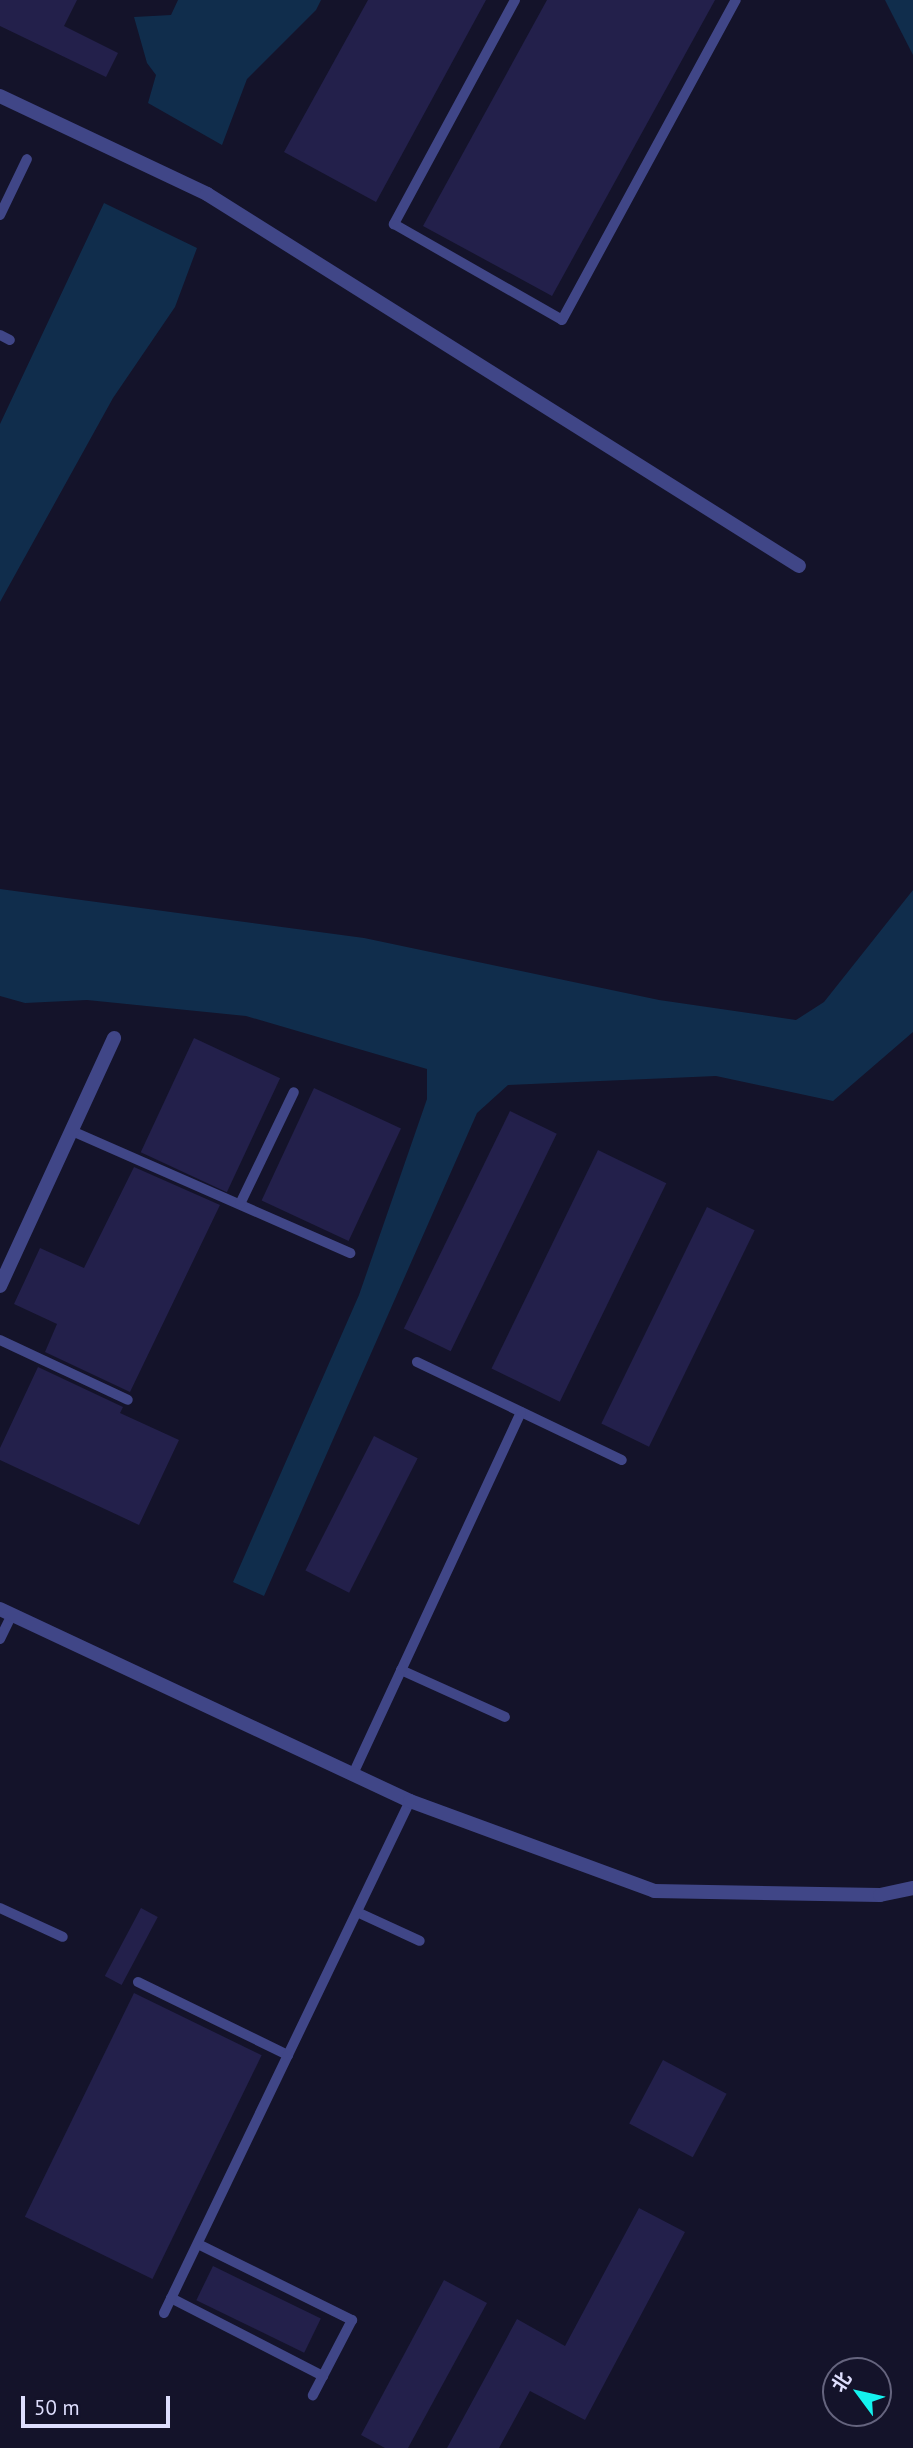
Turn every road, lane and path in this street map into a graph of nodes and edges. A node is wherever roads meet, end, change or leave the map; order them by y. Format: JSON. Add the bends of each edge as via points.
{"nodes":[{"id":1,"x":515,"y":0,"type":"edge"},
{"id":2,"x":736,"y":0,"type":"edge"},
{"id":3,"x":0,"y":96,"type":"edge"},
{"id":4,"x":27,"y":159,"type":"dead end"},
{"id":5,"x":0,"y":215,"type":"edge"},
{"id":6,"x":799,"y":566,"type":"dead end"},
{"id":7,"x":114,"y":1038,"type":"dead end"},
{"id":8,"x":294,"y":1092,"type":"dead end"},
{"id":9,"x":72,"y":1131,"type":"junction"},
{"id":10,"x":240,"y":1205,"type":"junction"},
{"id":11,"x":350,"y":1252,"type":"dead end"},
{"id":12,"x":0,"y":1286,"type":"edge"},
{"id":13,"x":0,"y":1340,"type":"edge"},
{"id":14,"x":417,"y":1362,"type":"dead end"},
{"id":15,"x":128,"y":1400,"type":"dead end"},
{"id":16,"x":522,"y":1412,"type":"junction"},
{"id":17,"x":622,"y":1460,"type":"dead end"},
{"id":18,"x":6,"y":1612,"type":"edge"},
{"id":19,"x":0,"y":1639,"type":"edge"},
{"id":20,"x":401,"y":1670,"type":"junction"},
{"id":21,"x":505,"y":1717,"type":"dead end"},
{"id":22,"x":353,"y":1774,"type":"junction"},
{"id":23,"x":410,"y":1801,"type":"junction"},
{"id":24,"x":913,"y":1888,"type":"edge"},
{"id":25,"x":0,"y":1908,"type":"edge"},
{"id":26,"x":357,"y":1912,"type":"junction"},
{"id":27,"x":64,"y":1937,"type":"dead end"},
{"id":28,"x":419,"y":1941,"type":"dead end"},
{"id":29,"x":138,"y":1982,"type":"dead end"},
{"id":30,"x":288,"y":2054,"type":"junction"},
{"id":31,"x":198,"y":2244,"type":"junction"},
{"id":32,"x":171,"y":2298,"type":"junction"},
{"id":33,"x":164,"y":2313,"type":"dead end"},
{"id":34,"x":323,"y":2376,"type":"junction"},
{"id":35,"x":313,"y":2395,"type":"dead end"}],
"edges":[{"from":1,"to":2,"type":"lane","via":[[394,224],[562,320]]},
{"from":3,"to":6,"type":"street","via":[[207,194]]},
{"from":4,"to":5,"type":"lane"},
{"from":7,"to":9,"type":"street"},
{"from":8,"to":10,"type":"lane"},
{"from":9,"to":10,"type":"lane"},
{"from":9,"to":12,"type":"street"},
{"from":10,"to":11,"type":"lane"},
{"from":13,"to":15,"type":"lane"},
{"from":14,"to":16,"type":"lane"},
{"from":16,"to":17,"type":"lane"},
{"from":16,"to":20,"type":"lane"},
{"from":18,"to":19,"type":"lane"},
{"from":18,"to":22,"type":"street"},
{"from":20,"to":21,"type":"lane"},
{"from":20,"to":22,"type":"lane"},
{"from":22,"to":23,"type":"street"},
{"from":23,"to":24,"type":"street","via":[[654,1891],[880,1895]]},
{"from":23,"to":26,"type":"lane"},
{"from":25,"to":27,"type":"lane"},
{"from":26,"to":28,"type":"lane"},
{"from":26,"to":30,"type":"lane"},
{"from":29,"to":30,"type":"lane"},
{"from":30,"to":31,"type":"lane"},
{"from":31,"to":32,"type":"lane"},
{"from":31,"to":34,"type":"lane","via":[[352,2320]]},
{"from":32,"to":33,"type":"lane"},
{"from":32,"to":34,"type":"lane"},
{"from":34,"to":35,"type":"lane"}]}
